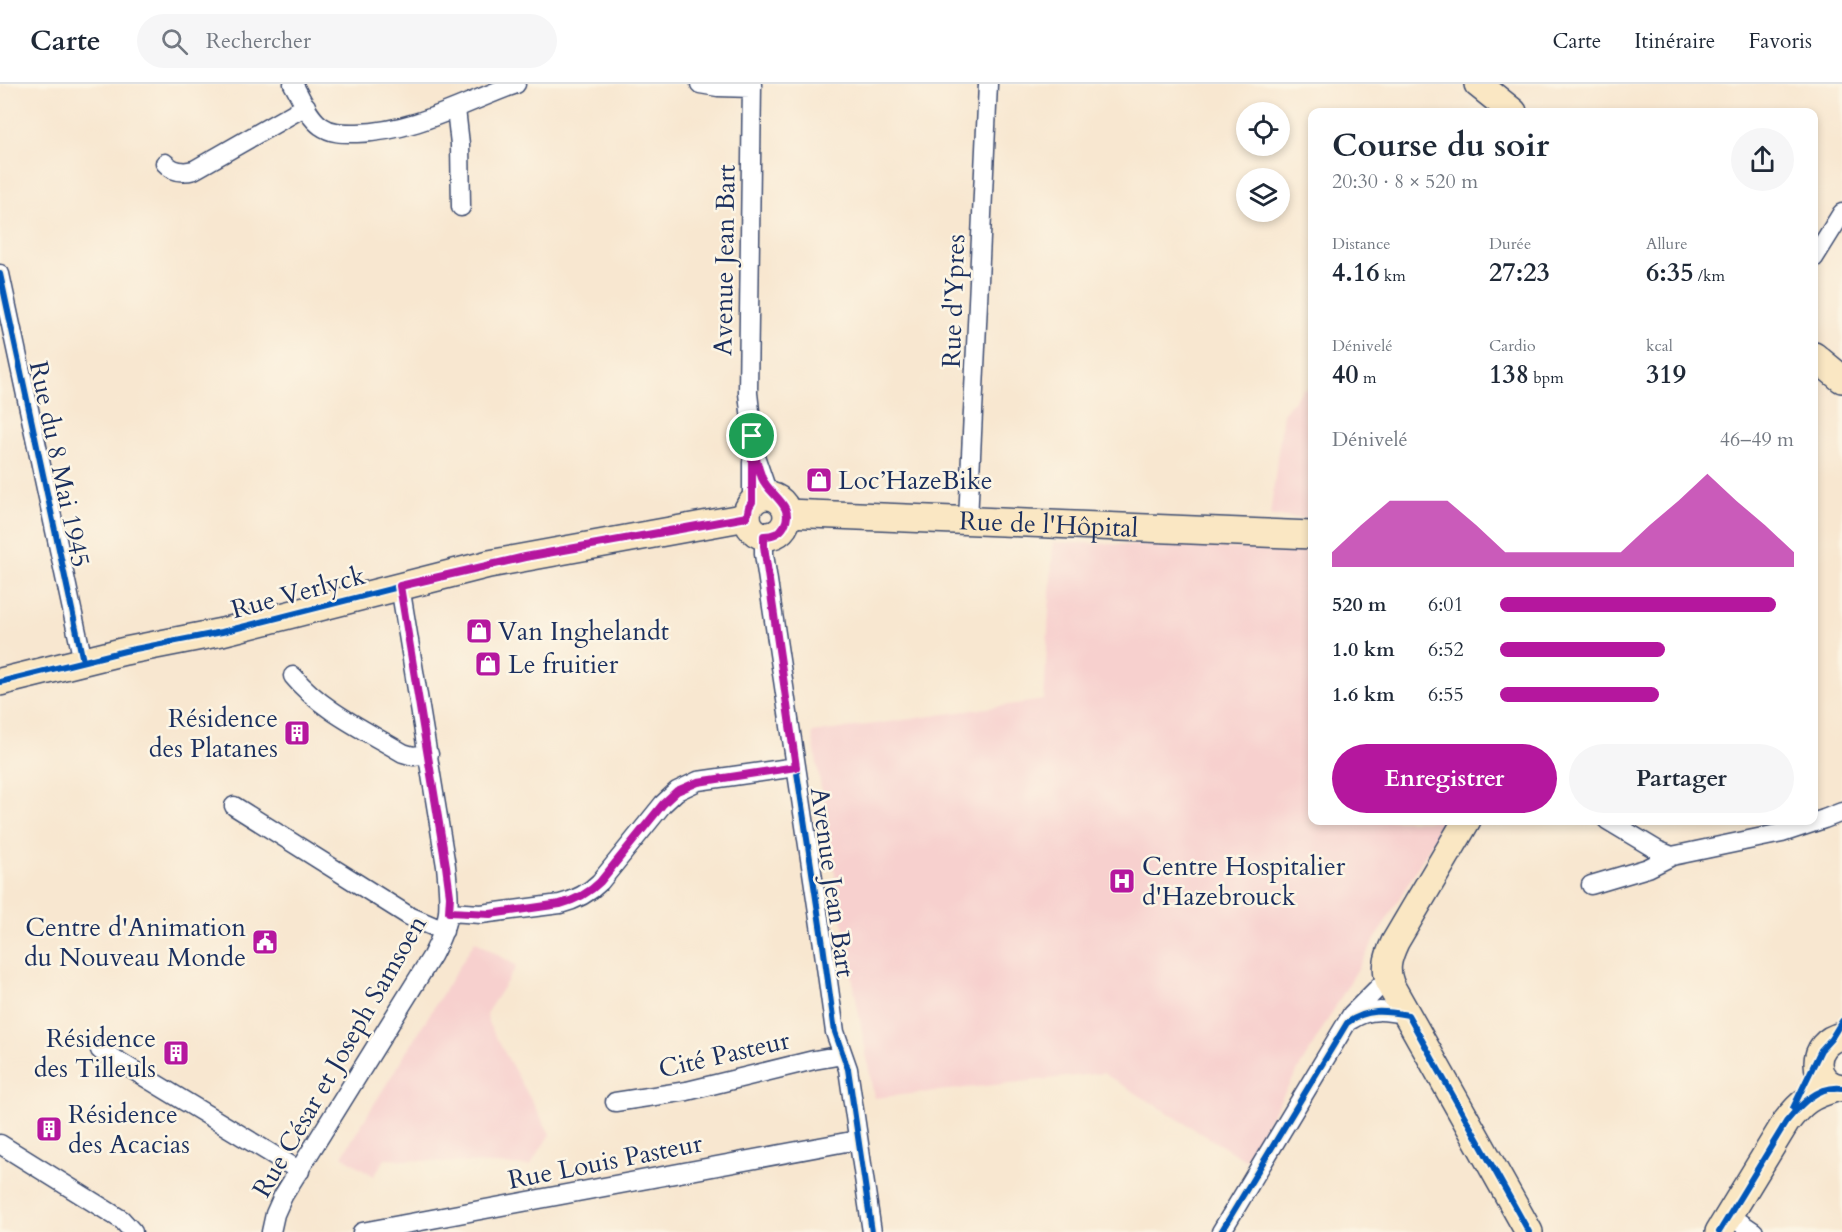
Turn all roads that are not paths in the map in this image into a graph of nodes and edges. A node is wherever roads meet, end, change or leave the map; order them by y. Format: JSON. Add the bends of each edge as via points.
{"nodes":[{"id":1,"x":293,"y":84,"type":"edge"},
{"id":2,"x":700,"y":84,"type":"edge"},
{"id":3,"x":987,"y":84,"type":"edge"},
{"id":4,"x":1478,"y":84,"type":"edge"},
{"id":5,"x":512,"y":85,"type":"edge"},
{"id":6,"x":752,"y":86,"type":"edge"},
{"id":7,"x":306,"y":106,"type":"junction"},
{"id":8,"x":1508,"y":108,"type":"edge"},
{"id":9,"x":456,"y":109,"type":"junction"},
{"id":10,"x":165,"y":163,"type":"dead end"},
{"id":11,"x":461,"y":207,"type":"dead end"},
{"id":12,"x":1842,"y":213,"type":"edge"},
{"id":13,"x":1818,"y":252,"type":"edge"},
{"id":14,"x":0,"y":274,"type":"edge"},
{"id":15,"x":1818,"y":359,"type":"edge"},
{"id":16,"x":1842,"y":379,"type":"edge"},
{"id":17,"x":765,"y":513,"type":"junction"},
{"id":18,"x":968,"y":521,"type":"junction"},
{"id":19,"x":1308,"y":535,"type":"edge"},
{"id":20,"x":400,"y":586,"type":"junction"},
{"id":21,"x":83,"y":661,"type":"junction"},
{"id":22,"x":293,"y":676,"type":"dead end"},
{"id":23,"x":0,"y":682,"type":"edge"},
{"id":24,"x":429,"y":754,"type":"junction"},
{"id":25,"x":796,"y":767,"type":"junction"},
{"id":26,"x":234,"y":806,"type":"dead end"},
{"id":27,"x":1842,"y":812,"type":"edge"},
{"id":28,"x":1818,"y":821,"type":"edge"},
{"id":29,"x":1464,"y":825,"type":"edge"},
{"id":30,"x":1615,"y":825,"type":"edge"},
{"id":31,"x":1806,"y":825,"type":"edge"},
{"id":32,"x":1672,"y":856,"type":"junction"},
{"id":33,"x":1591,"y":885,"type":"dead end"},
{"id":34,"x":449,"y":912,"type":"junction"},
{"id":35,"x":444,"y":931,"type":"junction"},
{"id":36,"x":1388,"y":978,"type":"junction"},
{"id":37,"x":1408,"y":1015,"type":"junction"},
{"id":38,"x":1347,"y":1023,"type":"junction"},
{"id":39,"x":1833,"y":1038,"type":"edge"},
{"id":40,"x":100,"y":1050,"type":"dead end"},
{"id":41,"x":843,"y":1055,"type":"junction"},
{"id":42,"x":1839,"y":1088,"type":"edge"},
{"id":43,"x":615,"y":1102,"type":"dead end"},
{"id":44,"x":1786,"y":1122,"type":"junction"},
{"id":45,"x":857,"y":1140,"type":"junction"},
{"id":46,"x":0,"y":1144,"type":"edge"},
{"id":47,"x":300,"y":1171,"type":"junction"},
{"id":48,"x":1724,"y":1223,"type":"edge"},
{"id":49,"x":133,"y":1232,"type":"edge"},
{"id":50,"x":271,"y":1232,"type":"edge"},
{"id":51,"x":362,"y":1232,"type":"edge"},
{"id":52,"x":872,"y":1232,"type":"edge"},
{"id":53,"x":1221,"y":1232,"type":"edge"},
{"id":54,"x":1529,"y":1232,"type":"edge"},
{"id":55,"x":1754,"y":1232,"type":"edge"}],
"edges":[{"from":1,"to":7,"type":"street"},
{"from":2,"to":6,"type":"street"},
{"from":3,"to":18,"type":"street","name":"Rue d'Ypres"},
{"from":4,"to":8,"type":"street"},
{"from":5,"to":9,"type":"street"},
{"from":6,"to":17,"type":"street","name":"Avenue Jean Bart","via":[[747,377]]},
{"from":7,"to":9,"type":"street","via":[[322,127],[344,133],[405,127]]},
{"from":7,"to":10,"type":"street","via":[[194,170],[176,171]]},
{"from":9,"to":11,"type":"street"},
{"from":12,"to":13,"type":"street"},
{"from":14,"to":21,"type":"street","name":"Rue du 8 Mai 1945"},
{"from":15,"to":16,"type":"street"},
{"from":17,"to":18,"type":"street","name":"Rue de l'Hôpital"},
{"from":17,"to":20,"type":"street","name":"Rue Verlyck","via":[[525,557]]},
{"from":17,"to":25,"type":"street","name":"Avenue Jean Bart","via":[[764,554]]},
{"from":18,"to":19,"type":"street","name":"Rue de l'Hôpital"},
{"from":20,"to":21,"type":"street","name":"Rue Verlyck","via":[[210,635]]},
{"from":20,"to":24,"type":"street","name":"Rue César et Joseph Samsoen"},
{"from":21,"to":23,"type":"street","name":"Rue Verlyck"},
{"from":22,"to":24,"type":"street","via":[[323,705],[403,753]]},
{"from":24,"to":34,"type":"street","name":"Rue César et Joseph Samsoen","via":[[450,896]]},
{"from":25,"to":34,"type":"street","via":[[706,780],[684,787],[663,804],[600,882],[571,901],[490,914]]},
{"from":25,"to":41,"type":"street","name":"Avenue Jean Bart","via":[[835,1032]]},
{"from":26,"to":35,"type":"street","via":[[409,916]]},
{"from":27,"to":28,"type":"street"},
{"from":29,"to":36,"type":"street","via":[[1395,942],[1387,964]]},
{"from":30,"to":32,"type":"street"},
{"from":31,"to":32,"type":"street"},
{"from":32,"to":33,"type":"street","via":[[1648,868]]},
{"from":34,"to":35,"type":"street","name":"Rue César et Joseph Samsoen"},
{"from":35,"to":47,"type":"street","name":"Rue César et Joseph Samsoen"},
{"from":36,"to":37,"type":"street"},
{"from":36,"to":38,"type":"street"},
{"from":37,"to":38,"type":"street","via":[[1371,1011]]},
{"from":37,"to":54,"type":"street"},
{"from":38,"to":53,"type":"street"},
{"from":39,"to":42,"type":"street","via":[[1819,1069],[1826,1082]]},
{"from":39,"to":44,"type":"street"},
{"from":40,"to":47,"type":"street"},
{"from":41,"to":43,"type":"street","name":"Cité Pasteur"},
{"from":41,"to":45,"type":"street","name":"Avenue Jean Bart"},
{"from":42,"to":44,"type":"street","via":[[1809,1098]]},
{"from":44,"to":48,"type":"street"},
{"from":45,"to":51,"type":"street","name":"Rue Louis Pasteur"},
{"from":45,"to":52,"type":"street","name":"Avenue Jean Bart"},
{"from":46,"to":49,"type":"street","via":[[122,1220]]},
{"from":47,"to":50,"type":"street","name":"Rue César et Joseph Samsoen","via":[[279,1204]]},
{"from":48,"to":55,"type":"street"}]}
